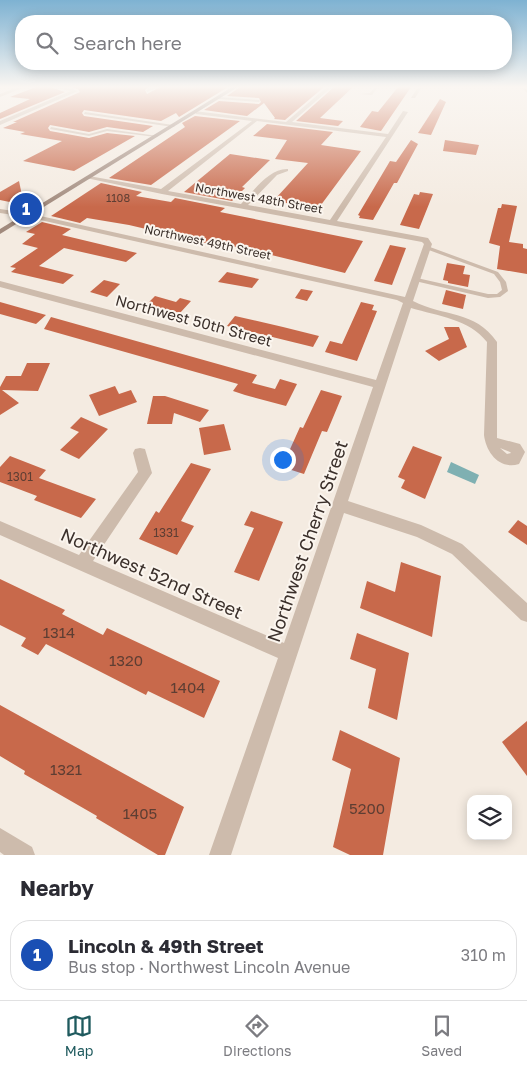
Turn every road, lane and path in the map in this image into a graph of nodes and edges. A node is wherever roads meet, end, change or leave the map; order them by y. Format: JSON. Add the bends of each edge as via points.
{"nodes":[{"id":1,"x":171,"y":127,"type":"edge"},
{"id":2,"x":247,"y":127,"type":"edge"},
{"id":3,"x":318,"y":127,"type":"edge"},
{"id":4,"x":395,"y":127,"type":"edge"},
{"id":5,"x":51,"y":128,"type":"dead end"},
{"id":6,"x":156,"y":136,"type":"junction"},
{"id":7,"x":389,"y":136,"type":"junction"},
{"id":8,"x":286,"y":170,"type":"dead end"},
{"id":9,"x":89,"y":178,"type":"junction"},
{"id":10,"x":162,"y":192,"type":"junction"},
{"id":11,"x":242,"y":206,"type":"junction"},
{"id":12,"x":0,"y":211,"type":"edge"},
{"id":13,"x":28,"y":215,"type":"junction"},
{"id":14,"x":332,"y":223,"type":"junction"},
{"id":15,"x":0,"y":232,"type":"edge"},
{"id":16,"x":427,"y":244,"type":"junction"},
{"id":17,"x":417,"y":280,"type":"junction"},
{"id":18,"x":0,"y":284,"type":"edge"},
{"id":19,"x":410,"y":301,"type":"junction"},
{"id":20,"x":380,"y":386,"type":"junction"},
{"id":21,"x":491,"y":442,"type":"dead end"},
{"id":22,"x":140,"y":453,"type":"dead end"},
{"id":23,"x":340,"y":505,"type":"junction"},
{"id":24,"x":0,"y":528,"type":"edge"},
{"id":25,"x":82,"y":564,"type":"junction"},
{"id":26,"x":527,"y":614,"type":"edge"},
{"id":27,"x":289,"y":654,"type":"junction"},
{"id":28,"x":0,"y":839,"type":"edge"},
{"id":29,"x":24,"y":855,"type":"edge"},
{"id":30,"x":220,"y":855,"type":"edge"}],
"edges":[{"from":1,"to":6,"type":"street"},
{"from":2,"to":10,"type":"street"},
{"from":3,"to":7,"type":"street"},
{"from":4,"to":7,"type":"street"},
{"from":5,"to":6,"type":"lane","via":[[89,135],[107,130]]},
{"from":6,"to":9,"type":"street"},
{"from":7,"to":14,"type":"street"},
{"from":8,"to":11,"type":"street","via":[[275,174]]},
{"from":9,"to":10,"type":"street","name":"Northwest 48th Street"},
{"from":9,"to":13,"type":"street"},
{"from":10,"to":11,"type":"street","name":"Northwest 48th Street"},
{"from":11,"to":14,"type":"street","name":"Northwest 48th Street"},
{"from":12,"to":13,"type":"street","name":"Northwest 49th Street"},
{"from":13,"to":15,"type":"street"},
{"from":13,"to":19,"type":"street","name":"Northwest 49th Street"},
{"from":14,"to":16,"type":"street","name":"Northwest 48th Street"},
{"from":16,"to":17,"type":"street","name":"Northwest Cherry Street"},
{"from":16,"to":17,"type":"lane","via":[[489,270],[499,276],[504,290],[498,296],[488,296]]},
{"from":17,"to":19,"type":"street","name":"Northwest Cherry Street"},
{"from":18,"to":20,"type":"street","name":"Northwest 50th Street"},
{"from":19,"to":20,"type":"street","name":"Northwest Cherry Street"},
{"from":19,"to":21,"type":"street","name":"Northwest 49th Street","via":[[415,306],[465,320],[483,330],[492,342]]},
{"from":20,"to":23,"type":"street","name":"Northwest Cherry Street"},
{"from":22,"to":25,"type":"street","via":[[145,473]]},
{"from":23,"to":26,"type":"street","via":[[421,532],[457,549]]},
{"from":23,"to":27,"type":"street","name":"Northwest Cherry Street"},
{"from":24,"to":25,"type":"street","name":"Northwest 52nd Street"},
{"from":25,"to":27,"type":"street","name":"Northwest 52nd Street"},
{"from":27,"to":30,"type":"street","name":"Northwest Cherry Street"},
{"from":28,"to":29,"type":"street"}]}
